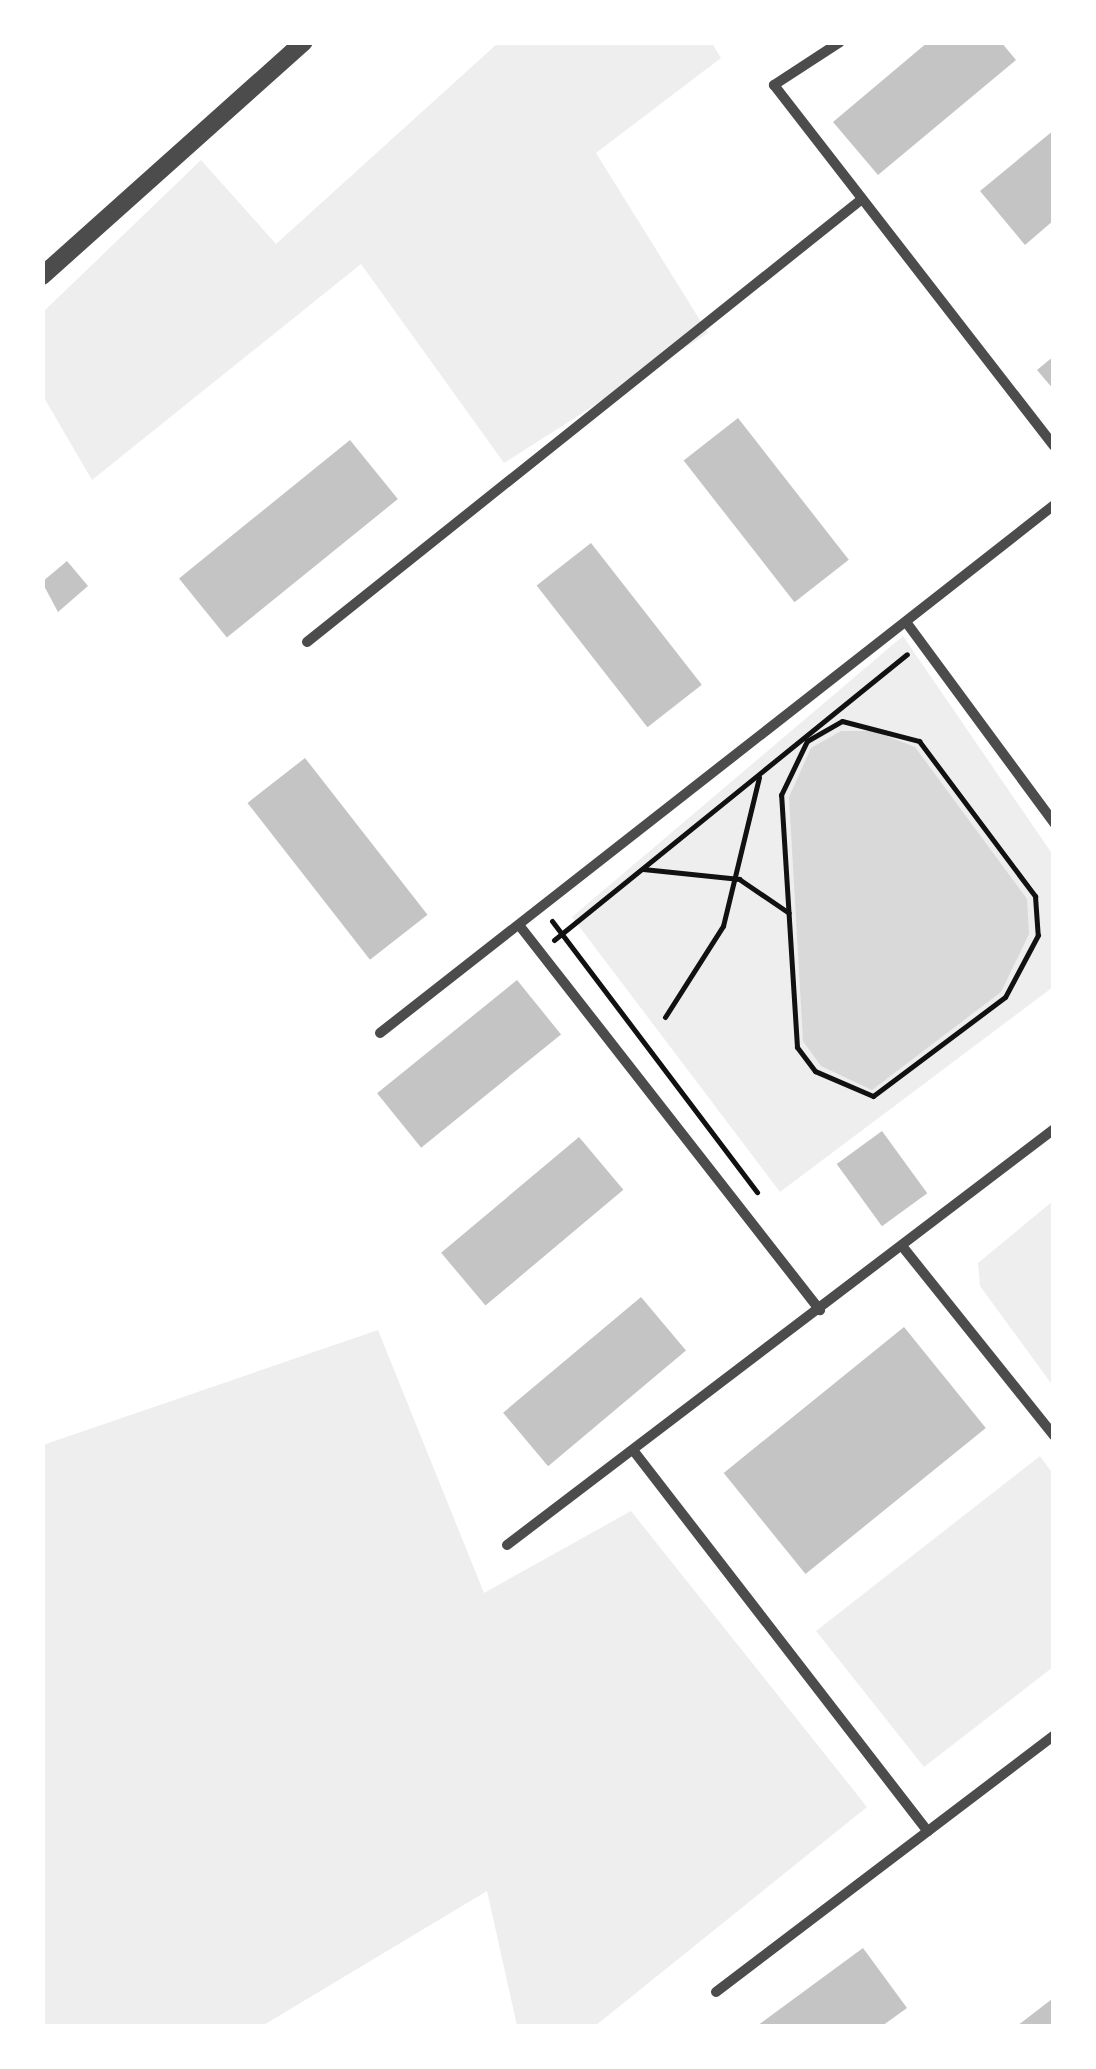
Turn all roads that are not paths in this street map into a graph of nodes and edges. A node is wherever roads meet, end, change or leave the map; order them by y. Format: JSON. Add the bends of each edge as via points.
{"nodes":[{"id":1,"x":304,"y":42,"type":"edge"},
{"id":2,"x":840,"y":42,"type":"edge"},
{"id":3,"x":862,"y":199,"type":"junction"},
{"id":4,"x":42,"y":276,"type":"edge"},
{"id":5,"x":1054,"y":446,"type":"edge"},
{"id":6,"x":1054,"y":506,"type":"edge"},
{"id":7,"x":906,"y":622,"type":"junction"},
{"id":8,"x":307,"y":642,"type":"dead end"},
{"id":9,"x":1054,"y":823,"type":"edge"},
{"id":10,"x":519,"y":925,"type":"junction"},
{"id":11,"x":380,"y":1033,"type":"dead end"},
{"id":12,"x":1054,"y":1129,"type":"edge"},
{"id":13,"x":902,"y":1246,"type":"junction"},
{"id":14,"x":820,"y":1310,"type":"junction"},
{"id":15,"x":1054,"y":1436,"type":"edge"},
{"id":16,"x":633,"y":1450,"type":"junction"},
{"id":17,"x":507,"y":1545,"type":"dead end"},
{"id":18,"x":1054,"y":1735,"type":"edge"},
{"id":19,"x":928,"y":1831,"type":"junction"},
{"id":20,"x":716,"y":1992,"type":"dead end"}],
"edges":[{"from":1,"to":4,"type":"street"},
{"from":2,"to":3,"type":"street","via":[[774,85]]},
{"from":3,"to":5,"type":"street"},
{"from":3,"to":8,"type":"street"},
{"from":6,"to":7,"type":"street"},
{"from":7,"to":9,"type":"street"},
{"from":7,"to":10,"type":"street"},
{"from":10,"to":11,"type":"street"},
{"from":10,"to":14,"type":"street"},
{"from":12,"to":13,"type":"street"},
{"from":13,"to":14,"type":"street"},
{"from":13,"to":15,"type":"street"},
{"from":14,"to":16,"type":"street"},
{"from":16,"to":17,"type":"street"},
{"from":16,"to":19,"type":"street"},
{"from":18,"to":19,"type":"street"},
{"from":19,"to":20,"type":"street"}]}
